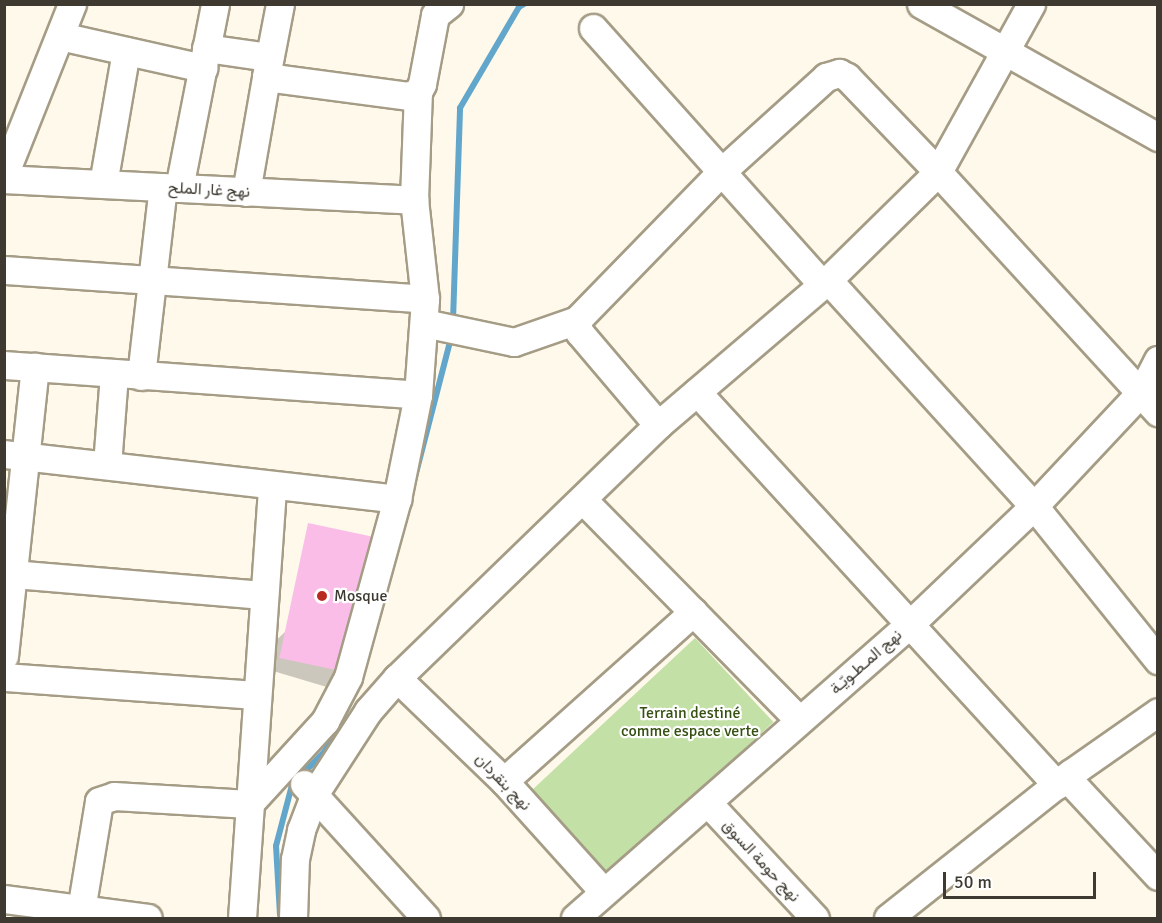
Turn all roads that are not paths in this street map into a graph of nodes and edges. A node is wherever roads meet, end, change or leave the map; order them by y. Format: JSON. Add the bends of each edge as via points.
{"nodes":[{"id":1,"x":72,"y":4,"type":"edge"},
{"id":2,"x":215,"y":4,"type":"edge"},
{"id":3,"x":280,"y":4,"type":"edge"},
{"id":4,"x":448,"y":4,"type":"edge"},
{"id":5,"x":921,"y":4,"type":"edge"},
{"id":6,"x":1031,"y":4,"type":"edge"},
{"id":7,"x":593,"y":28,"type":"dead end"},
{"id":8,"x":60,"y":36,"type":"junction"},
{"id":9,"x":126,"y":51,"type":"junction"},
{"id":10,"x":1004,"y":54,"type":"junction"},
{"id":11,"x":205,"y":58,"type":"junction"},
{"id":12,"x":267,"y":67,"type":"junction"},
{"id":13,"x":418,"y":92,"type":"junction"},
{"id":14,"x":1158,"y":136,"type":"edge"},
{"id":15,"x":721,"y":172,"type":"junction"},
{"id":16,"x":938,"y":172,"type":"junction"},
{"id":17,"x":4,"y":177,"type":"edge"},
{"id":18,"x":103,"y":184,"type":"junction"},
{"id":19,"x":171,"y":188,"type":"junction"},
{"id":20,"x":246,"y":192,"type":"junction"},
{"id":21,"x":414,"y":200,"type":"junction"},
{"id":22,"x":4,"y":270,"type":"edge"},
{"id":23,"x":151,"y":282,"type":"junction"},
{"id":24,"x":825,"y":282,"type":"junction"},
{"id":25,"x":424,"y":311,"type":"junction"},
{"id":26,"x":577,"y":320,"type":"junction"},
{"id":27,"x":1158,"y":360,"type":"edge"},
{"id":28,"x":4,"y":365,"type":"edge"},
{"id":29,"x":35,"y":367,"type":"junction"},
{"id":30,"x":128,"y":374,"type":"junction"},
{"id":31,"x":1142,"y":391,"type":"junction"},
{"id":32,"x":697,"y":392,"type":"junction"},
{"id":33,"x":418,"y":395,"type":"junction"},
{"id":34,"x":1158,"y":412,"type":"edge"},
{"id":35,"x":658,"y":425,"type":"junction"},
{"id":36,"x":15,"y":456,"type":"edge"},
{"id":37,"x":107,"y":465,"type":"junction"},
{"id":38,"x":272,"y":486,"type":"junction"},
{"id":39,"x":397,"y":499,"type":"junction"},
{"id":40,"x":583,"y":500,"type":"junction"},
{"id":41,"x":1034,"y":506,"type":"junction"},
{"id":42,"x":12,"y":509,"type":"edge"},
{"id":43,"x":13,"y":574,"type":"junction"},
{"id":44,"x":264,"y":595,"type":"junction"},
{"id":45,"x":693,"y":612,"type":"junction"},
{"id":46,"x":909,"y":625,"type":"junction"},
{"id":47,"x":6,"y":626,"type":"edge"},
{"id":48,"x":4,"y":656,"type":"edge"},
{"id":49,"x":1158,"y":660,"type":"edge"},
{"id":50,"x":4,"y":677,"type":"edge"},
{"id":51,"x":348,"y":677,"type":"junction"},
{"id":52,"x":391,"y":686,"type":"junction"},
{"id":53,"x":256,"y":695,"type":"junction"},
{"id":54,"x":1158,"y":712,"type":"edge"},
{"id":55,"x":799,"y":720,"type":"junction"},
{"id":56,"x":285,"y":768,"type":"junction"},
{"id":57,"x":504,"y":781,"type":"junction"},
{"id":58,"x":1061,"y":781,"type":"junction"},
{"id":59,"x":315,"y":793,"type":"junction"},
{"id":60,"x":708,"y":803,"type":"junction"},
{"id":61,"x":249,"y":804,"type":"junction"},
{"id":62,"x":1158,"y":876,"type":"edge"},
{"id":63,"x":604,"y":892,"type":"junction"},
{"id":64,"x":4,"y":899,"type":"edge"},
{"id":65,"x":81,"y":909,"type":"junction"},
{"id":66,"x":148,"y":918,"type":"edge"},
{"id":67,"x":242,"y":918,"type":"edge"},
{"id":68,"x":294,"y":918,"type":"edge"},
{"id":69,"x":426,"y":918,"type":"edge"},
{"id":70,"x":575,"y":918,"type":"edge"},
{"id":71,"x":815,"y":918,"type":"edge"},
{"id":72,"x":888,"y":918,"type":"edge"}],
"edges":[{"from":1,"to":8,"type":"street"},
{"from":2,"to":11,"type":"street"},
{"from":3,"to":12,"type":"street"},
{"from":4,"to":13,"type":"street","via":[[435,15]]},
{"from":5,"to":10,"type":"street"},
{"from":6,"to":10,"type":"street"},
{"from":7,"to":15,"type":"street"},
{"from":8,"to":9,"type":"street"},
{"from":8,"to":17,"type":"street"},
{"from":9,"to":11,"type":"street"},
{"from":9,"to":18,"type":"street"},
{"from":10,"to":14,"type":"street"},
{"from":10,"to":16,"type":"street"},
{"from":11,"to":12,"type":"street"},
{"from":11,"to":19,"type":"street"},
{"from":12,"to":13,"type":"street","via":[[397,95]]},
{"from":12,"to":20,"type":"street"},
{"from":13,"to":21,"type":"street"},
{"from":15,"to":16,"type":"street","via":[[826,77],[839,73]]},
{"from":15,"to":24,"type":"street"},
{"from":15,"to":26,"type":"street"},
{"from":16,"to":24,"type":"street"},
{"from":16,"to":31,"type":"street"},
{"from":17,"to":18,"type":"street","name":"نهج غار الملح"},
{"from":18,"to":19,"type":"street","name":"نهج غار الملح"},
{"from":19,"to":20,"type":"street","name":"نهج غار الملح"},
{"from":19,"to":23,"type":"street"},
{"from":20,"to":21,"type":"street","name":"نهج غار الملح"},
{"from":21,"to":25,"type":"street"},
{"from":22,"to":23,"type":"street"},
{"from":23,"to":25,"type":"street"},
{"from":23,"to":30,"type":"street"},
{"from":24,"to":32,"type":"street"},
{"from":24,"to":41,"type":"street"},
{"from":25,"to":26,"type":"street","via":[[514,342]]},
{"from":25,"to":33,"type":"street"},
{"from":26,"to":35,"type":"street","via":[[579,332]]},
{"from":27,"to":31,"type":"street","name":"نهج المـطـويّـة"},
{"from":28,"to":29,"type":"street"},
{"from":29,"to":30,"type":"street"},
{"from":29,"to":36,"type":"street"},
{"from":30,"to":33,"type":"street"},
{"from":30,"to":37,"type":"street"},
{"from":31,"to":34,"type":"street"},
{"from":31,"to":41,"type":"street","name":"نهج المـطـويّـة"},
{"from":32,"to":35,"type":"street"},
{"from":32,"to":46,"type":"street"},
{"from":33,"to":39,"type":"street"},
{"from":35,"to":40,"type":"street"},
{"from":36,"to":37,"type":"street"},
{"from":36,"to":42,"type":"street"},
{"from":37,"to":38,"type":"street"},
{"from":38,"to":39,"type":"street"},
{"from":38,"to":44,"type":"street"},
{"from":39,"to":51,"type":"street"},
{"from":40,"to":45,"type":"street"},
{"from":40,"to":52,"type":"street"},
{"from":41,"to":46,"type":"street","name":"نهج المـطـويّـة"},
{"from":41,"to":49,"type":"street"},
{"from":42,"to":43,"type":"street"},
{"from":43,"to":44,"type":"street"},
{"from":43,"to":47,"type":"street"},
{"from":44,"to":53,"type":"street"},
{"from":45,"to":55,"type":"street"},
{"from":45,"to":57,"type":"street"},
{"from":46,"to":55,"type":"street","name":"نهج المـطـويّـة"},
{"from":46,"to":58,"type":"street"},
{"from":47,"to":48,"type":"street"},
{"from":50,"to":53,"type":"street"},
{"from":51,"to":52,"type":"street","name":"نهج بنقردان"},
{"from":51,"to":56,"type":"street","via":[[324,721]]},
{"from":52,"to":57,"type":"street","name":"نهج بنقردان"},
{"from":52,"to":59,"type":"street"},
{"from":53,"to":61,"type":"street"},
{"from":54,"to":58,"type":"street"},
{"from":55,"to":60,"type":"street","name":"نهج المـطـويّـة"},
{"from":56,"to":59,"type":"street"},
{"from":56,"to":61,"type":"street"},
{"from":57,"to":63,"type":"street","name":"نهج بنقردان"},
{"from":58,"to":62,"type":"street"},
{"from":58,"to":72,"type":"street"},
{"from":59,"to":68,"type":"street","via":[[295,859]]},
{"from":59,"to":69,"type":"street"},
{"from":60,"to":63,"type":"street","name":"نهج المـطـويّـة"},
{"from":60,"to":71,"type":"street","name":"نهج حومة السوق"},
{"from":61,"to":65,"type":"street","via":[[104,797],[96,807]]},
{"from":61,"to":67,"type":"street"},
{"from":63,"to":70,"type":"street","name":"نهج المـطـويّـة"},
{"from":64,"to":65,"type":"street"},
{"from":65,"to":66,"type":"street"}]}
